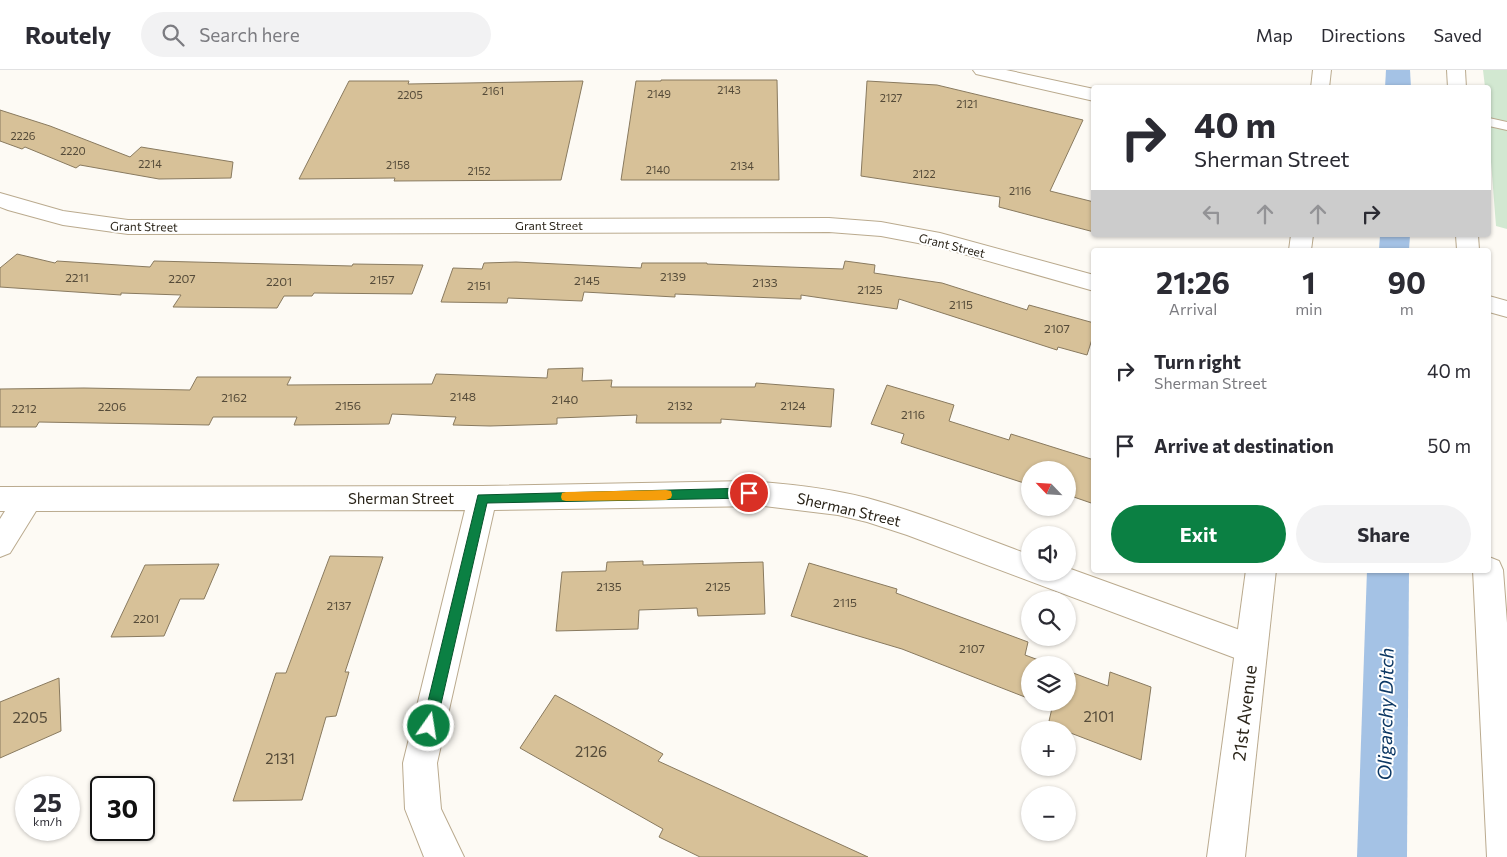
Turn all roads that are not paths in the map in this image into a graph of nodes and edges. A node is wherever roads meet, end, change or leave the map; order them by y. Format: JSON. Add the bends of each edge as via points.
{"nodes":[{"id":1,"x":982,"y":70,"type":"edge"},
{"id":2,"x":1322,"y":70,"type":"edge"},
{"id":3,"x":1456,"y":70,"type":"edge"},
{"id":4,"x":1320,"y":85,"type":"edge"},
{"id":5,"x":1457,"y":85,"type":"edge"},
{"id":6,"x":1091,"y":94,"type":"edge"},
{"id":7,"x":1491,"y":122,"type":"edge"},
{"id":8,"x":1507,"y":126,"type":"edge"},
{"id":9,"x":0,"y":200,"type":"edge"},
{"id":10,"x":1091,"y":282,"type":"edge"},
{"id":11,"x":1491,"y":305,"type":"edge"},
{"id":12,"x":1507,"y":309,"type":"edge"},
{"id":13,"x":482,"y":498,"type":"junction"},
{"id":14,"x":14,"y":499,"type":"edge"},
{"id":15,"x":0,"y":544,"type":"edge"},
{"id":16,"x":1021,"y":565,"type":"edge"},
{"id":17,"x":1261,"y":573,"type":"edge"},
{"id":18,"x":1488,"y":573,"type":"edge"},
{"id":19,"x":1067,"y":581,"type":"edge"},
{"id":20,"x":1251,"y":650,"type":"junction"},
{"id":21,"x":445,"y":857,"type":"edge"},
{"id":22,"x":1226,"y":857,"type":"edge"},
{"id":23,"x":1506,"y":857,"type":"edge"}],
"edges":[{"from":1,"to":6,"type":"street"},
{"from":2,"to":4,"type":"street"},
{"from":3,"to":5,"type":"street"},
{"from":7,"to":8,"type":"lane"},
{"from":9,"to":10,"type":"street","name":"Grant Street","via":[[58,218],[92,225],[128,227],[829,225],[881,229],[940,240]]},
{"from":11,"to":12,"type":"street"},
{"from":13,"to":14,"type":"street","name":"Sherman Street"},
{"from":13,"to":16,"type":"street","name":"Sherman Street","via":[[786,495],[883,515]]},
{"from":13,"to":21,"type":"street","via":[[420,763],[423,809]]},
{"from":14,"to":15,"type":"street"},
{"from":17,"to":20,"type":"street","name":"21st Avenue"},
{"from":18,"to":23,"type":"street"},
{"from":19,"to":20,"type":"street"},
{"from":20,"to":22,"type":"street","name":"21st Avenue"}]}
